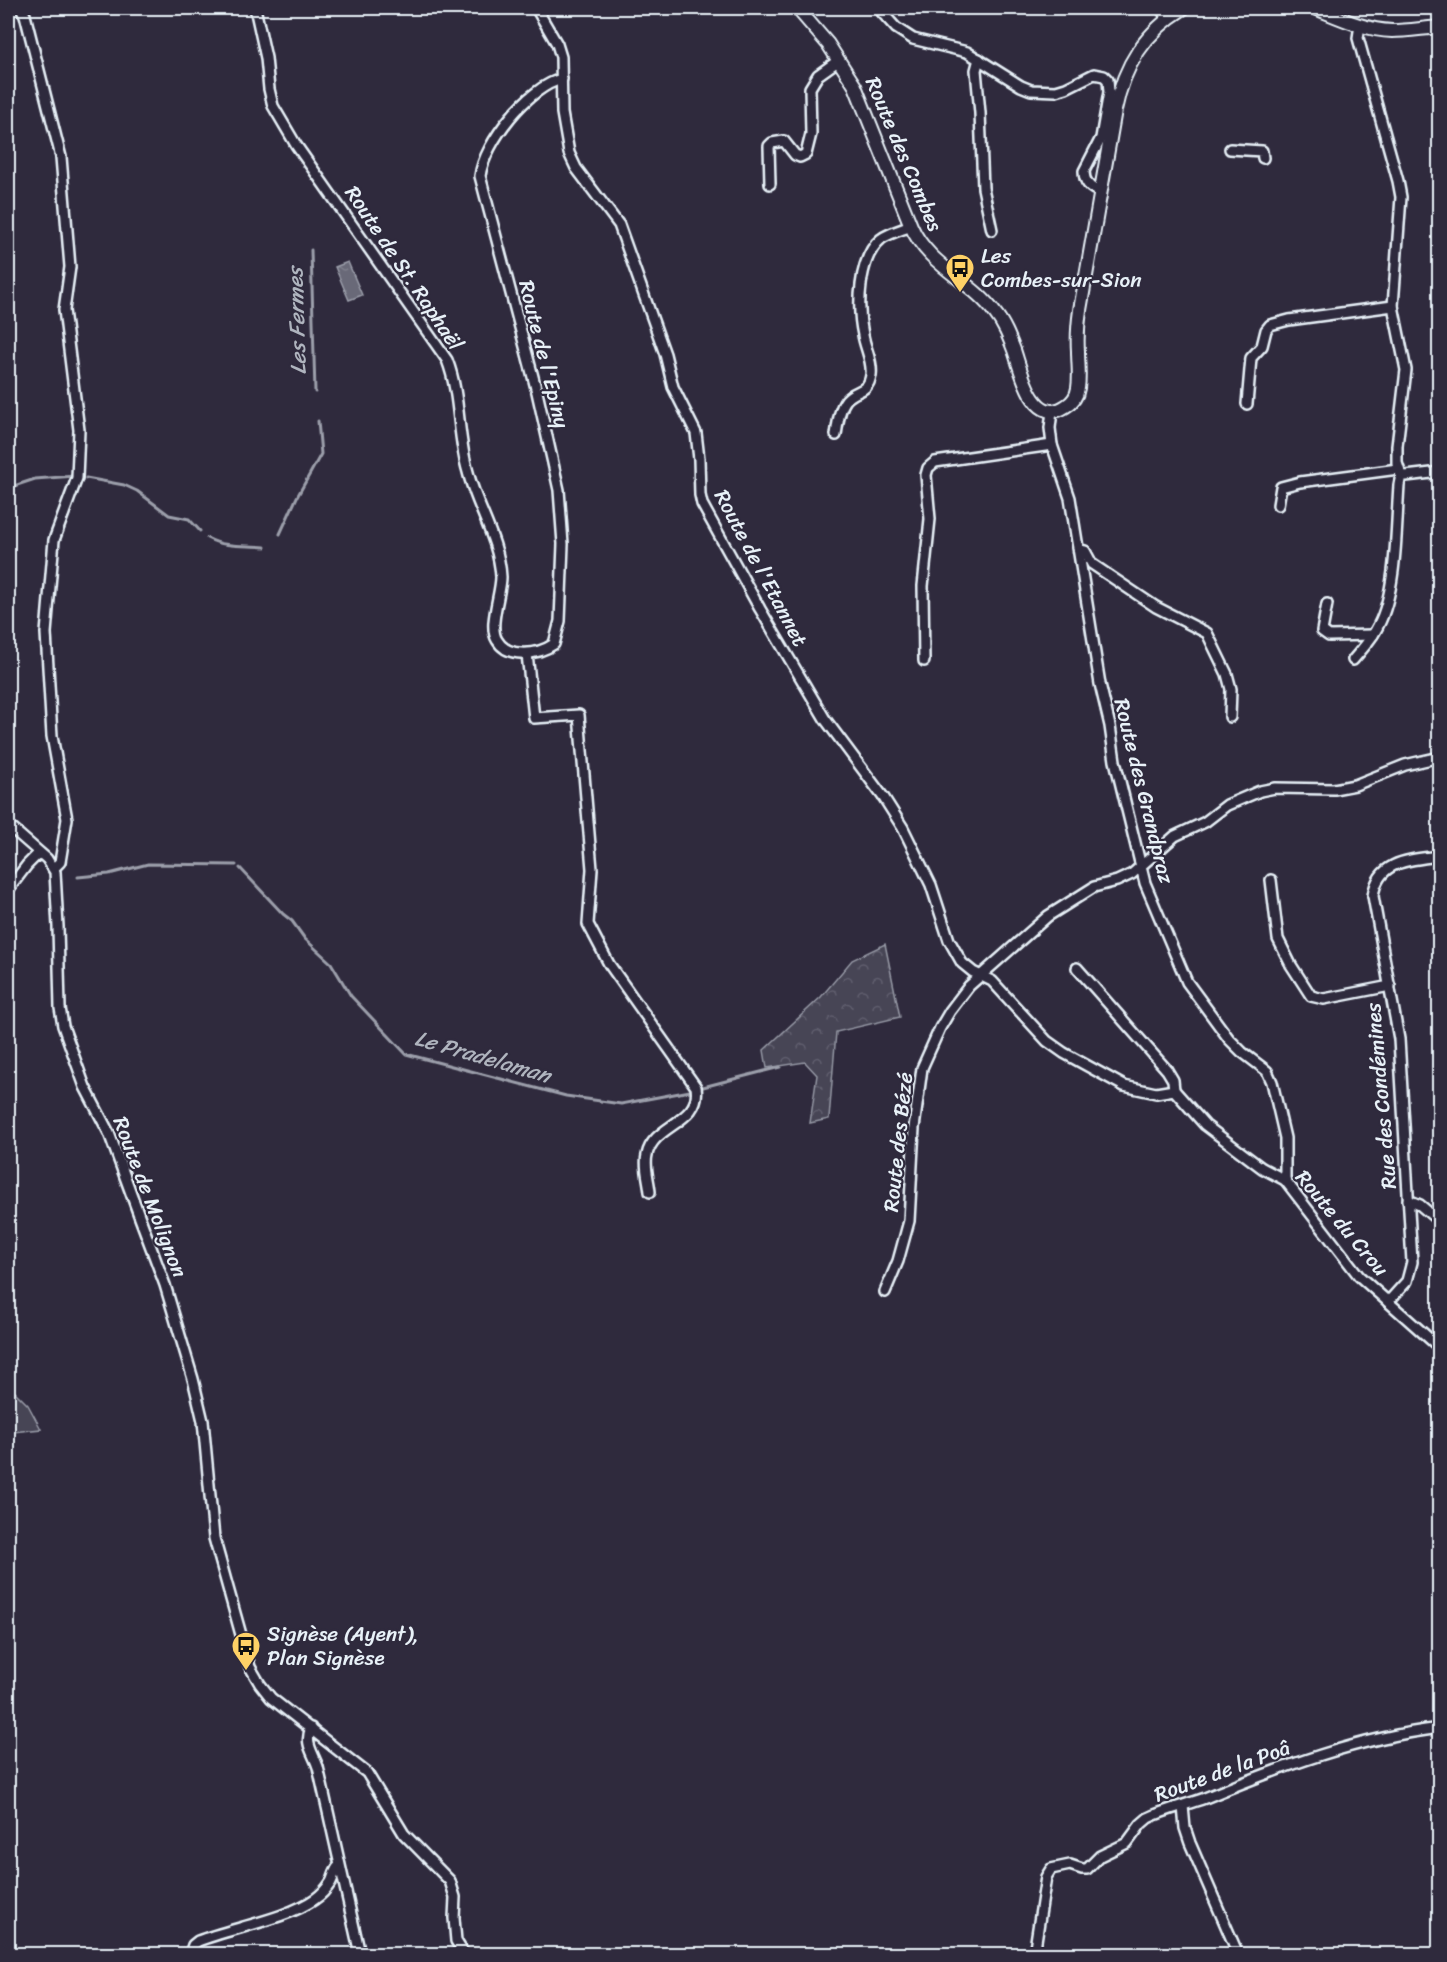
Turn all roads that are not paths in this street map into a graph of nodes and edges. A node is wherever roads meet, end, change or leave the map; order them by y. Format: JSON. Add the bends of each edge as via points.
{"nodes":[{"id":1,"x":21,"y":8,"type":"edge"},
{"id":2,"x":255,"y":8,"type":"edge"},
{"id":3,"x":536,"y":8,"type":"edge"},
{"id":4,"x":797,"y":8,"type":"edge"},
{"id":5,"x":878,"y":8,"type":"edge"},
{"id":6,"x":1184,"y":8,"type":"edge"},
{"id":7,"x":1315,"y":8,"type":"edge"},
{"id":8,"x":1164,"y":13,"type":"edge"},
{"id":9,"x":1360,"y":25,"type":"junction"},
{"id":10,"x":1440,"y":27,"type":"edge"},
{"id":11,"x":979,"y":58,"type":"junction"},
{"id":12,"x":839,"y":60,"type":"junction"},
{"id":13,"x":562,"y":79,"type":"junction"},
{"id":14,"x":1230,"y":149,"type":"dead end"},
{"id":15,"x":1263,"y":158,"type":"dead end"},
{"id":16,"x":770,"y":184,"type":"dead end"},
{"id":17,"x":1100,"y":191,"type":"junction"},
{"id":18,"x":910,"y":226,"type":"junction"},
{"id":19,"x":992,"y":230,"type":"dead end"},
{"id":20,"x":1393,"y":306,"type":"junction"},
{"id":21,"x":1247,"y":404,"type":"dead end"},
{"id":22,"x":1052,"y":411,"type":"junction"},
{"id":23,"x":836,"y":435,"type":"dead end"},
{"id":24,"x":1052,"y":445,"type":"junction"},
{"id":25,"x":1400,"y":472,"type":"junction"},
{"id":26,"x":1440,"y":472,"type":"edge"},
{"id":27,"x":1278,"y":505,"type":"dead end"},
{"id":28,"x":1079,"y":550,"type":"junction"},
{"id":29,"x":1327,"y":604,"type":"dead end"},
{"id":30,"x":1373,"y":635,"type":"junction"},
{"id":31,"x":526,"y":654,"type":"junction"},
{"id":32,"x":1353,"y":660,"type":"dead end"},
{"id":33,"x":924,"y":661,"type":"dead end"},
{"id":34,"x":1230,"y":717,"type":"dead end"},
{"id":35,"x":1440,"y":757,"type":"edge"},
{"id":36,"x":8,"y":825,"type":"edge"},
{"id":37,"x":39,"y":853,"type":"junction"},
{"id":38,"x":1440,"y":856,"type":"edge"},
{"id":39,"x":1140,"y":866,"type":"junction"},
{"id":40,"x":54,"y":868,"type":"junction"},
{"id":41,"x":1271,"y":880,"type":"dead end"},
{"id":42,"x":8,"y":890,"type":"edge"},
{"id":43,"x":1077,"y":968,"type":"dead end"},
{"id":44,"x":982,"y":975,"type":"junction"},
{"id":45,"x":1390,"y":986,"type":"junction"},
{"id":46,"x":1174,"y":1090,"type":"junction"},
{"id":47,"x":1285,"y":1180,"type":"junction"},
{"id":48,"x":650,"y":1192,"type":"dead end"},
{"id":49,"x":1408,"y":1200,"type":"junction"},
{"id":50,"x":1440,"y":1222,"type":"edge"},
{"id":51,"x":885,"y":1292,"type":"dead end"},
{"id":52,"x":1388,"y":1302,"type":"junction"},
{"id":53,"x":1440,"y":1348,"type":"edge"},
{"id":54,"x":311,"y":1728,"type":"junction"},
{"id":55,"x":1440,"y":1728,"type":"edge"},
{"id":56,"x":1183,"y":1806,"type":"junction"},
{"id":57,"x":339,"y":1866,"type":"junction"},
{"id":58,"x":190,"y":1954,"type":"edge"},
{"id":59,"x":360,"y":1954,"type":"edge"},
{"id":60,"x":464,"y":1954,"type":"edge"},
{"id":61,"x":1034,"y":1954,"type":"edge"},
{"id":62,"x":1238,"y":1954,"type":"edge"}],
"edges":[{"from":1,"to":40,"type":"street","via":[[61,157],[70,267],[64,310],[79,430],[77,478],[54,540],[46,633],[52,736],[67,819],[60,862]]},
{"from":2,"to":31,"type":"street","name":"Route de St. Raphaël","via":[[273,106],[296,145],[447,360],[453,375],[467,471],[492,531],[501,575],[495,638],[504,648]]},
{"from":3,"to":13,"type":"street","name":"Route de l'Etannet","via":[[557,44]]},
{"from":4,"to":12,"type":"street","name":"Route des Combes"},
{"from":5,"to":11,"type":"street","via":[[896,28],[913,39]]},
{"from":6,"to":8,"type":"street"},
{"from":7,"to":9,"type":"street"},
{"from":8,"to":17,"type":"street","via":[[1123,79]]},
{"from":9,"to":10,"type":"street","via":[[1392,31]]},
{"from":9,"to":20,"type":"street","via":[[1358,38],[1401,197]]},
{"from":11,"to":17,"type":"street","via":[[1021,86],[1038,91],[1056,91],[1094,75],[1104,75],[1109,92],[1101,138],[1084,171],[1088,184]]},
{"from":11,"to":19,"type":"street","via":[[976,69],[983,188]]},
{"from":12,"to":16,"type":"street","via":[[818,75],[810,88],[811,134],[806,154],[795,155],[784,141],[769,146]]},
{"from":12,"to":18,"type":"street","name":"Route des Combes","via":[[862,103]]},
{"from":13,"to":31,"type":"street","name":"Route de l'Epiny","via":[[543,86],[511,119],[487,151],[480,176],[559,490],[563,544],[560,621],[554,645]]},
{"from":13,"to":44,"type":"street","name":"Route de l'Etannet","via":[[562,113],[569,153],[624,234],[673,387],[696,433],[700,495],[706,513],[825,719],[903,828],[931,885],[958,957],[966,968]]},
{"from":14,"to":15,"type":"street","via":[[1262,151]]},
{"from":17,"to":22,"type":"street","via":[[1079,317],[1078,389],[1068,405]]},
{"from":18,"to":22,"type":"street","name":"Route des Combes","via":[[927,253],[994,312],[1010,340],[1031,396]]},
{"from":18,"to":23,"type":"street","via":[[881,240],[865,264],[860,321],[871,377],[865,388],[852,394],[843,405]]},
{"from":20,"to":21,"type":"street","via":[[1270,325],[1262,346],[1252,354]]},
{"from":20,"to":25,"type":"street","via":[[1406,370],[1397,446]]},
{"from":22,"to":24,"type":"street","name":"Route des Grandpraz"},
{"from":24,"to":28,"type":"street","name":"Route des Grandpraz","via":[[1070,498]]},
{"from":24,"to":33,"type":"street","via":[[935,462],[928,468],[930,519],[922,586]]},
{"from":25,"to":26,"type":"street","via":[[1414,476]]},
{"from":25,"to":27,"type":"street","via":[[1281,487]]},
{"from":25,"to":30,"type":"street","via":[[1389,593]]},
{"from":28,"to":34,"type":"street","via":[[1085,551],[1092,564],[1156,607],[1207,633],[1227,674]]},
{"from":28,"to":39,"type":"street","name":"Route des Grandpraz","via":[[1100,684]]},
{"from":29,"to":30,"type":"street","via":[[1322,631],[1329,636]]},
{"from":30,"to":32,"type":"street"},
{"from":31,"to":48,"type":"street","via":[[534,718],[579,715],[592,869],[588,924],[609,964],[696,1087],[697,1099],[690,1112],[650,1147],[646,1164]]},
{"from":35,"to":39,"type":"street","name":"Route des Bézé","via":[[1341,788],[1260,791],[1175,836]]},
{"from":36,"to":37,"type":"street"},
{"from":37,"to":40,"type":"street"},
{"from":37,"to":42,"type":"street"},
{"from":38,"to":45,"type":"street","name":"Rue des Condémines","via":[[1391,866],[1376,882],[1375,915]]},
{"from":39,"to":44,"type":"street","name":"Route des Bézé","via":[[1117,881],[1094,887],[1048,916]]},
{"from":39,"to":47,"type":"street","name":"Route des Grandpraz","via":[[1187,982],[1229,1038],[1267,1071],[1285,1138]]},
{"from":40,"to":54,"type":"street","name":"Route de Molignon","via":[[63,1026],[141,1218],[193,1379],[203,1421],[214,1538],[246,1658],[271,1698]]},
{"from":41,"to":45,"type":"street","via":[[1278,939],[1311,996],[1324,999]]},
{"from":43,"to":46,"type":"street","name":"Route du Crou","via":[[1167,1070]]},
{"from":44,"to":46,"type":"street","via":[[1047,1041],[1064,1053],[1124,1086],[1156,1093]]},
{"from":44,"to":51,"type":"street","name":"Route des Bézé","via":[[950,1011],[922,1068],[909,1221]]},
{"from":45,"to":49,"type":"street","name":"Rue des Condémines","via":[[1399,1039]]},
{"from":46,"to":47,"type":"street","name":"Route du Crou","via":[[1205,1125],[1262,1168]]},
{"from":47,"to":52,"type":"street","name":"Route du Crou","via":[[1359,1276]]},
{"from":49,"to":50,"type":"street"},
{"from":49,"to":52,"type":"street","name":"Rue des Condémines","via":[[1411,1269],[1407,1281]]},
{"from":52,"to":53,"type":"street","name":"Route du Crou"},
{"from":54,"to":57,"type":"street","via":[[307,1741],[318,1767]]},
{"from":54,"to":60,"type":"street","name":"Route de Molignon","via":[[367,1773],[404,1834],[450,1881],[455,1898],[456,1941]]},
{"from":55,"to":56,"type":"street","name":"Route de la Poâ","via":[[1337,1750]]},
{"from":56,"to":61,"type":"street","name":"Route de la Poâ","via":[[1148,1818],[1127,1843],[1100,1856],[1087,1869],[1064,1865],[1051,1869]]},
{"from":56,"to":62,"type":"street","via":[[1190,1843]]},
{"from":57,"to":58,"type":"street","via":[[325,1891],[301,1908],[198,1941]]},
{"from":57,"to":59,"type":"street"}]}
